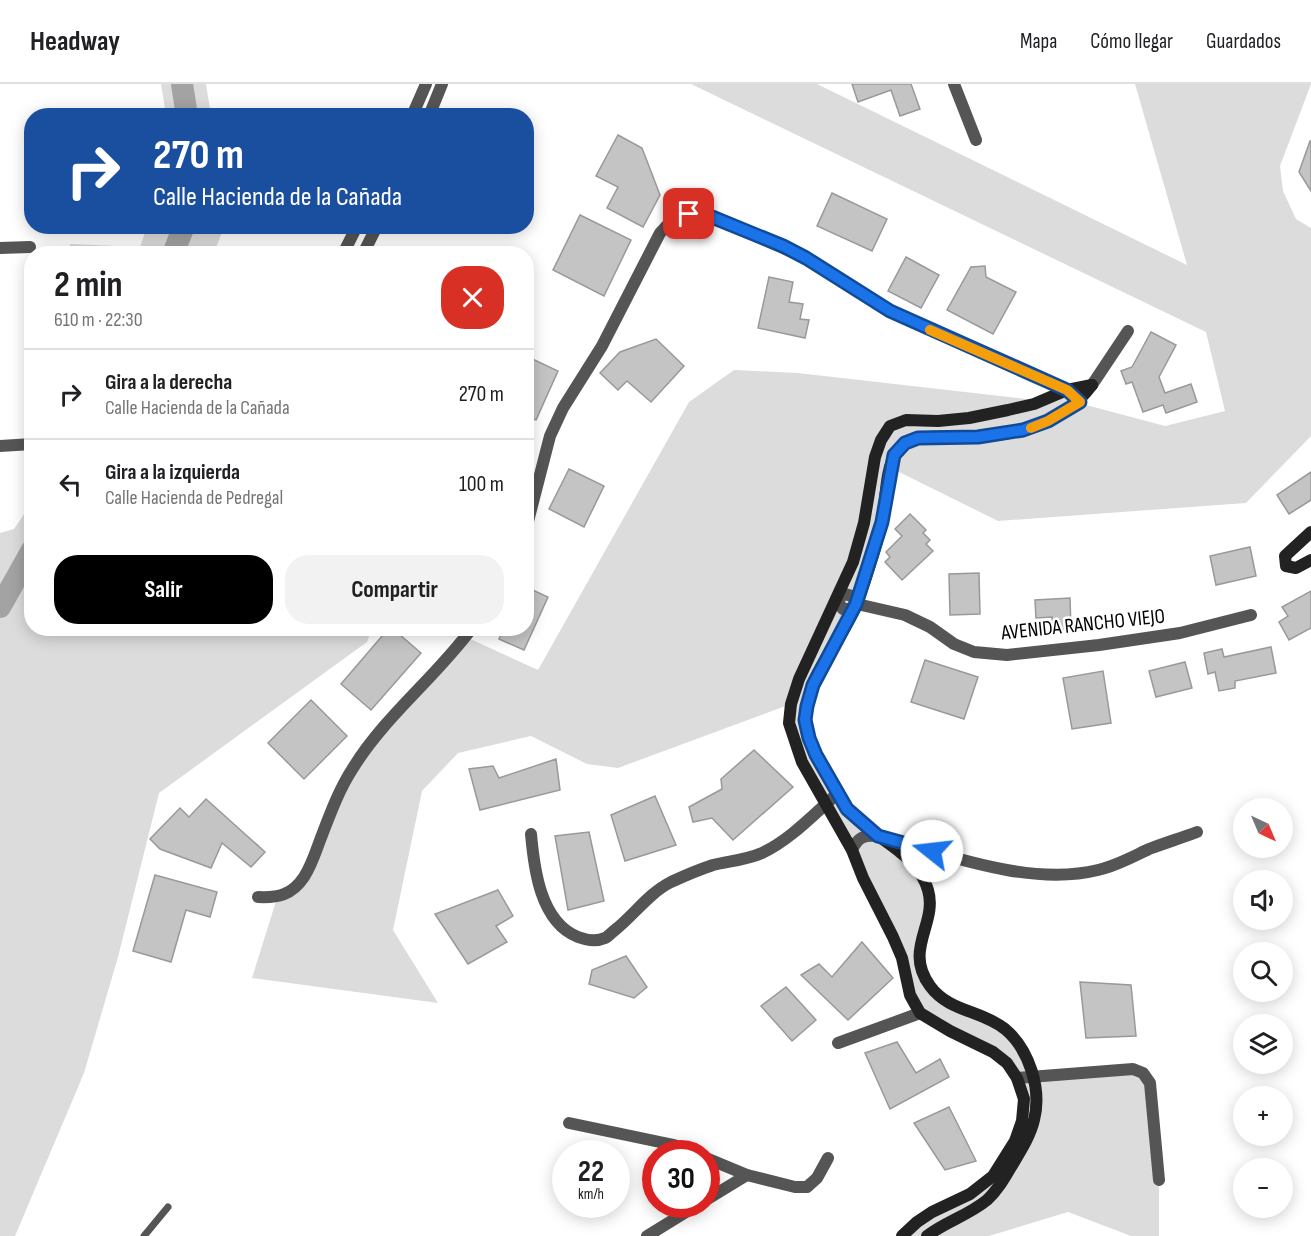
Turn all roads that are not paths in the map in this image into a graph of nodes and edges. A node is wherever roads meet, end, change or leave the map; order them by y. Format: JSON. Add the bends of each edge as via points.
{"nodes":[{"id":1,"x":426,"y":84,"type":"edge"},
{"id":2,"x":442,"y":84,"type":"edge"},
{"id":3,"x":954,"y":84,"type":"edge"},
{"id":4,"x":416,"y":108,"type":"edge"},
{"id":5,"x":432,"y":108,"type":"edge"},
{"id":6,"x":976,"y":140,"type":"dead end"},
{"id":7,"x":24,"y":247,"type":"edge"},
{"id":8,"x":0,"y":248,"type":"edge"},
{"id":9,"x":1128,"y":331,"type":"dead end"},
{"id":10,"x":1092,"y":385,"type":"junction"},
{"id":11,"x":1067,"y":390,"type":"junction"},
{"id":12,"x":1080,"y":402,"type":"junction"},
{"id":13,"x":24,"y":444,"type":"edge"},
{"id":14,"x":0,"y":446,"type":"edge"},
{"id":15,"x":534,"y":497,"type":"edge"},
{"id":16,"x":1311,"y":532,"type":"edge"},
{"id":17,"x":1311,"y":560,"type":"edge"},
{"id":18,"x":836,"y":600,"type":"junction"},
{"id":19,"x":856,"y":604,"type":"junction"},
{"id":20,"x":1251,"y":615,"type":"dead end"},
{"id":21,"x":465,"y":636,"type":"edge"},
{"id":22,"x":837,"y":794,"type":"junction"},
{"id":23,"x":826,"y":804,"type":"junction"},
{"id":24,"x":1197,"y":832,"type":"dead end"},
{"id":25,"x":531,"y":834,"type":"dead end"},
{"id":26,"x":878,"y":836,"type":"junction"},
{"id":27,"x":852,"y":850,"type":"junction"},
{"id":28,"x":258,"y":897,"type":"dead end"},
{"id":29,"x":920,"y":1013,"type":"junction"},
{"id":30,"x":838,"y":1043,"type":"dead end"},
{"id":31,"x":1032,"y":1076,"type":"junction"},
{"id":32,"x":1017,"y":1078,"type":"junction"},
{"id":33,"x":569,"y":1123,"type":"dead end"},
{"id":34,"x":650,"y":1140,"type":"edge"},
{"id":35,"x":828,"y":1158,"type":"dead end"},
{"id":36,"x":720,"y":1164,"type":"edge"},
{"id":37,"x":747,"y":1175,"type":"junction"},
{"id":38,"x":1159,"y":1180,"type":"dead end"},
{"id":39,"x":720,"y":1191,"type":"edge"},
{"id":40,"x":168,"y":1207,"type":"dead end"},
{"id":41,"x":676,"y":1218,"type":"edge"},
{"id":42,"x":144,"y":1236,"type":"edge"},
{"id":43,"x":647,"y":1236,"type":"edge"},
{"id":44,"x":902,"y":1236,"type":"edge"},
{"id":45,"x":927,"y":1236,"type":"edge"}],
"edges":[{"from":1,"to":4,"type":"street"},
{"from":2,"to":5,"type":"street"},
{"from":3,"to":6,"type":"street"},
{"from":7,"to":8,"type":"street"},
{"from":9,"to":10,"type":"street"},
{"from":10,"to":11,"type":"street"},
{"from":10,"to":12,"type":"street"},
{"from":11,"to":12,"type":"street"},
{"from":11,"to":15,"type":"street","via":[[898,315],[783,246],[712,217],[689,214],[672,220],[660,233],[602,346],[563,408],[550,436]]},
{"from":11,"to":18,"type":"street","via":[[1034,404],[969,418],[906,420],[890,426],[875,457],[864,523]]},
{"from":12,"to":19,"type":"street","via":[[1023,430],[978,437],[918,438],[905,443],[894,455],[882,522]]},
{"from":13,"to":14,"type":"street"},
{"from":16,"to":17,"type":"street","via":[[1285,556],[1286,566],[1296,568]]},
{"from":18,"to":19,"type":"street","name":"AVENIDA RANCHO VIEJO","via":[[848,594]]},
{"from":18,"to":23,"type":"street","via":[[799,680],[789,723],[802,762]]},
{"from":19,"to":20,"type":"street","name":"AVENIDA RANCHO VIEJO","via":[[905,615],[974,652],[1008,655],[1180,633]]},
{"from":19,"to":22,"type":"street","via":[[813,685],[805,720],[809,738]]},
{"from":21,"to":28,"type":"street","via":[[354,766],[339,791],[300,884],[277,898]]},
{"from":22,"to":23,"type":"street"},
{"from":22,"to":26,"type":"street","via":[[847,809]]},
{"from":23,"to":25,"type":"street","via":[[762,853],[690,873],[667,884],[604,939],[589,941],[564,927],[542,896]]},
{"from":23,"to":27,"type":"street"},
{"from":24,"to":26,"type":"street","via":[[1099,870],[1065,875],[1000,868]]},
{"from":26,"to":27,"type":"street","via":[[865,835]]},
{"from":26,"to":31,"type":"street","via":[[915,866],[929,891],[930,908],[919,953],[921,972],[931,988],[945,1002],[1004,1028],[1026,1054]]},
{"from":27,"to":29,"type":"street","via":[[902,958],[910,995]]},
{"from":29,"to":30,"type":"street"},
{"from":29,"to":32,"type":"street","via":[[993,1052]]},
{"from":31,"to":32,"type":"street"},
{"from":31,"to":38,"type":"street","via":[[1132,1069],[1143,1073],[1150,1083]]},
{"from":31,"to":45,"type":"street","via":[[1035,1118],[1002,1183],[978,1207]]},
{"from":32,"to":44,"type":"street","via":[[1024,1100],[1022,1121],[1015,1141],[993,1176],[970,1194],[932,1212]]},
{"from":33,"to":34,"type":"street"},
{"from":35,"to":37,"type":"street","via":[[807,1187]]},
{"from":36,"to":37,"type":"street"},
{"from":37,"to":39,"type":"street"},
{"from":40,"to":42,"type":"lane"},
{"from":41,"to":43,"type":"street"}]}
